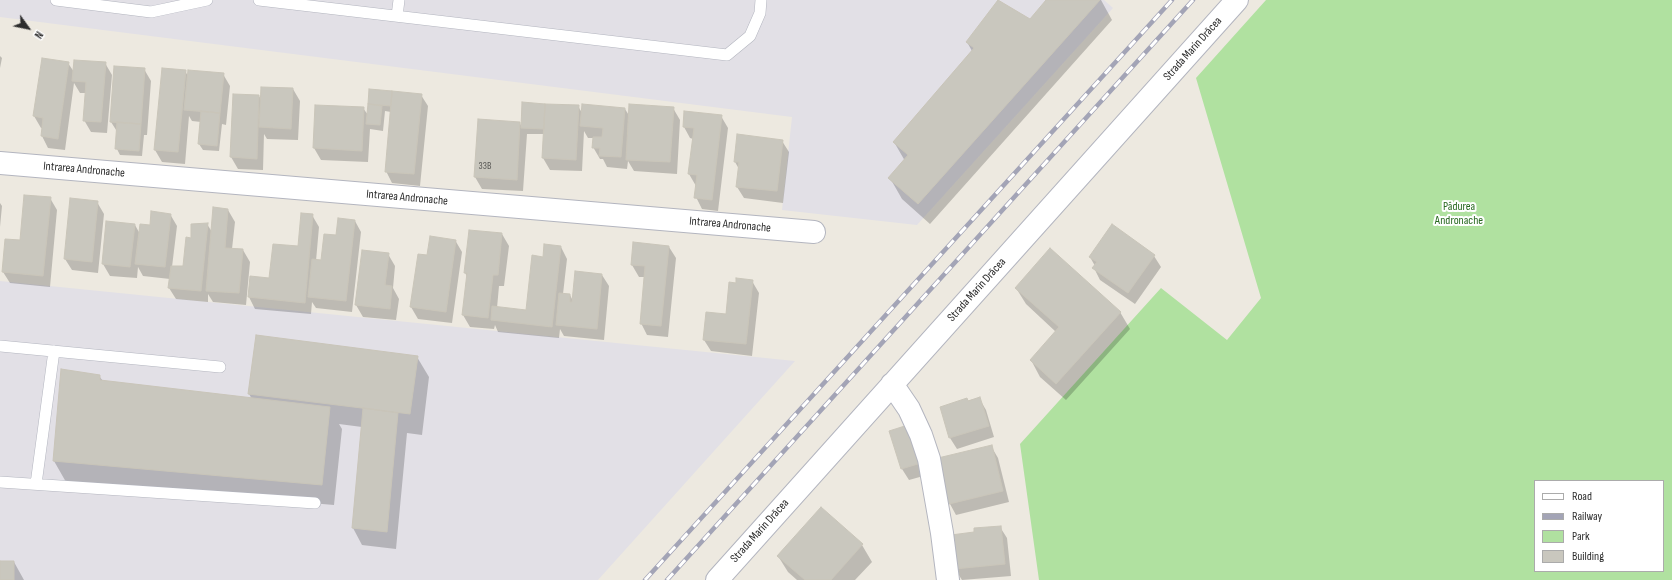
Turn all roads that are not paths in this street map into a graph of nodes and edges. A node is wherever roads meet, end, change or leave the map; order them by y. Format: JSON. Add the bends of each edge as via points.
{"nodes":[{"id":1,"x":56,"y":0,"type":"edge"},
{"id":2,"x":207,"y":0,"type":"edge"},
{"id":3,"x":259,"y":0,"type":"edge"},
{"id":4,"x":399,"y":0,"type":"edge"},
{"id":5,"x":761,"y":0,"type":"edge"},
{"id":6,"x":1237,"y":0,"type":"edge"},
{"id":7,"x":397,"y":16,"type":"junction"},
{"id":8,"x":0,"y":163,"type":"edge"},
{"id":9,"x":814,"y":232,"type":"dead end"},
{"id":10,"x":0,"y":346,"type":"edge"},
{"id":11,"x":54,"y":350,"type":"junction"},
{"id":12,"x":220,"y":367,"type":"dead end"},
{"id":13,"x":892,"y":384,"type":"junction"},
{"id":14,"x":0,"y":482,"type":"edge"},
{"id":15,"x":36,"y":484,"type":"junction"},
{"id":16,"x":315,"y":503,"type":"dead end"},
{"id":17,"x":717,"y":580,"type":"edge"},
{"id":18,"x":948,"y":580,"type":"edge"}],
"edges":[{"from":1,"to":2,"type":"lane","via":[[150,12]]},
{"from":3,"to":7,"type":"lane"},
{"from":4,"to":7,"type":"lane"},
{"from":5,"to":7,"type":"lane","via":[[760,13],[750,36],[727,55]]},
{"from":6,"to":13,"type":"street","name":"Strada Marin Drăcea"},
{"from":8,"to":9,"type":"street","name":"Intrarea Andronache"},
{"from":10,"to":11,"type":"lane"},
{"from":11,"to":12,"type":"lane"},
{"from":11,"to":15,"type":"lane"},
{"from":13,"to":17,"type":"street","name":"Strada Marin Drăcea"},
{"from":13,"to":18,"type":"street","via":[[921,435],[929,459]]},
{"from":14,"to":15,"type":"lane"},
{"from":15,"to":16,"type":"lane"}]}
